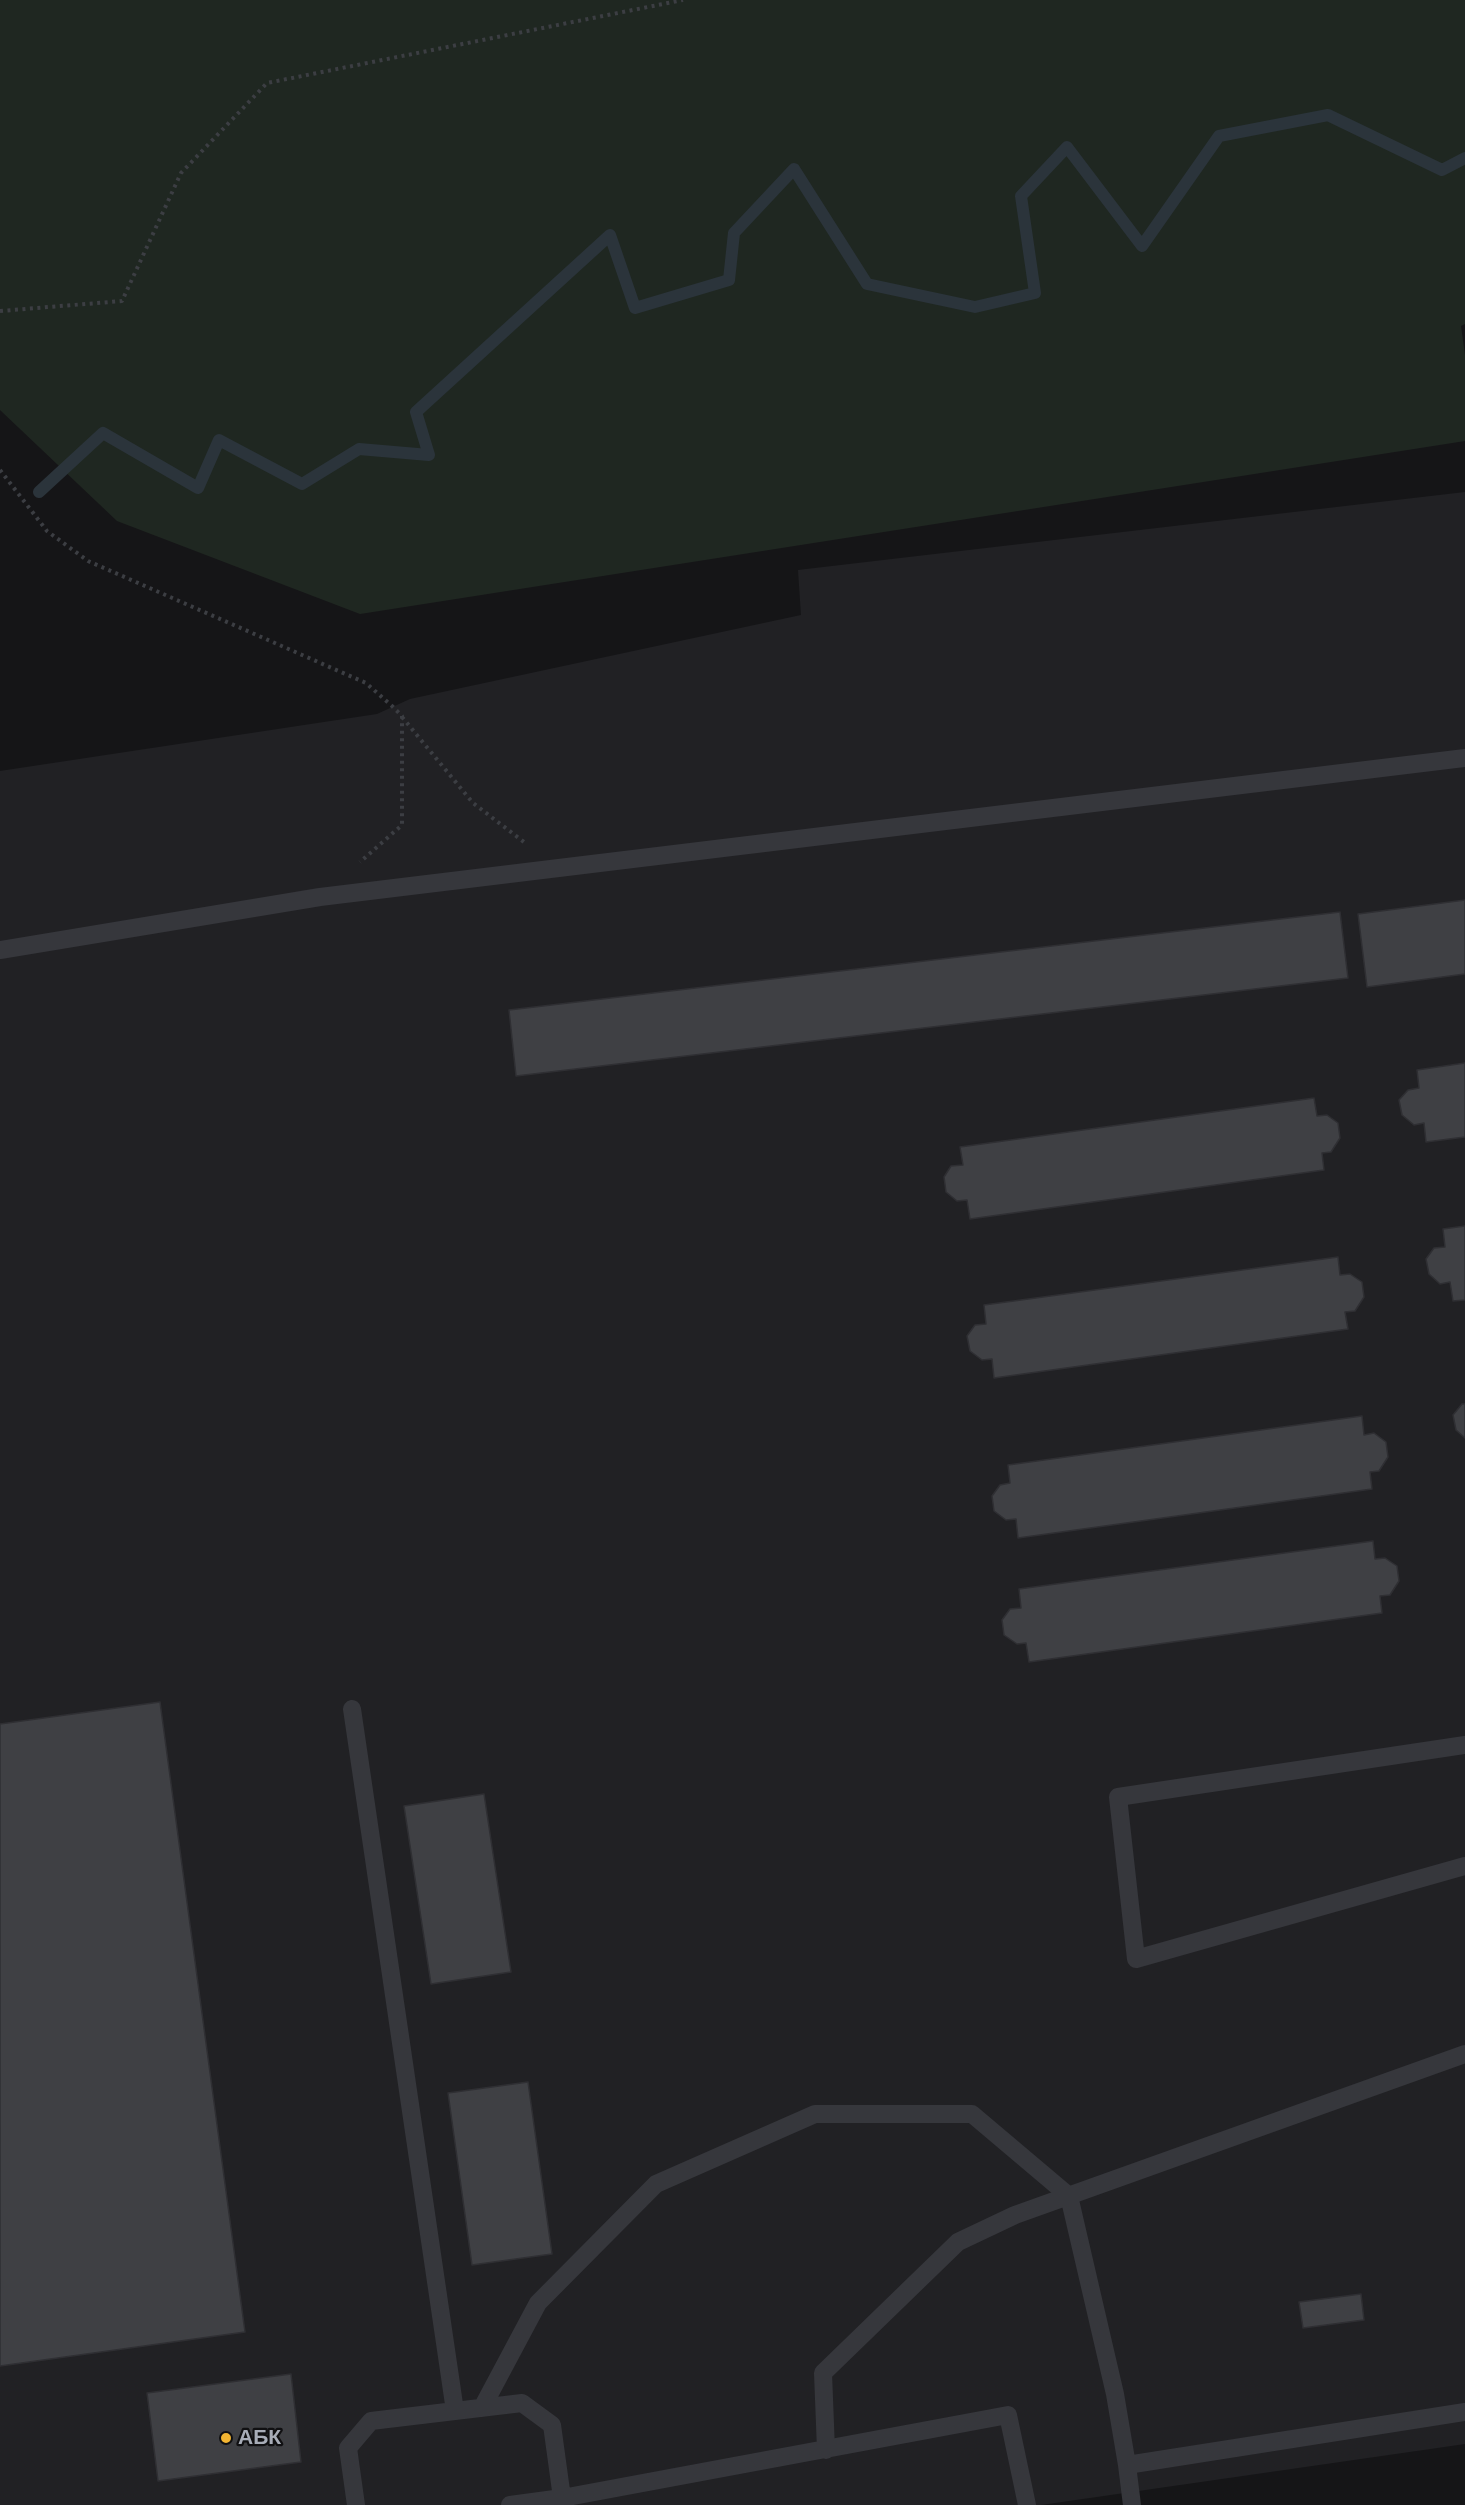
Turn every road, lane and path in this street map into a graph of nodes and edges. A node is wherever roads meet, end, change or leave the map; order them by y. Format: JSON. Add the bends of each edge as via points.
{"nodes":[{"id":1,"x":683,"y":0,"type":"edge"},
{"id":2,"x":0,"y":311,"type":"edge"},
{"id":3,"x":0,"y":470,"type":"edge"},
{"id":4,"x":402,"y":716,"type":"junction"},
{"id":5,"x":1465,"y":758,"type":"edge"},
{"id":6,"x":560,"y":868,"type":"junction"},
{"id":7,"x":320,"y":897,"type":"junction"},
{"id":8,"x":0,"y":950,"type":"edge"},
{"id":9,"x":352,"y":1709,"type":"dead end"},
{"id":10,"x":1465,"y":1745,"type":"edge"},
{"id":11,"x":1465,"y":1866,"type":"edge"},
{"id":12,"x":1465,"y":2054,"type":"edge"},
{"id":13,"x":1070,"y":2196,"type":"junction"},
{"id":14,"x":482,"y":2408,"type":"junction"},
{"id":15,"x":455,"y":2411,"type":"junction"},
{"id":16,"x":1465,"y":2412,"type":"edge"},
{"id":17,"x":826,"y":2450,"type":"junction"},
{"id":18,"x":1127,"y":2465,"type":"junction"},
{"id":19,"x":562,"y":2498,"type":"junction"},
{"id":20,"x":356,"y":2505,"type":"edge"},
{"id":21,"x":510,"y":2505,"type":"edge"},
{"id":22,"x":1027,"y":2505,"type":"edge"},
{"id":23,"x":1132,"y":2505,"type":"edge"}],
"edges":[{"from":1,"to":2,"type":"path","via":[[267,83],[181,173],[122,301]]},
{"from":3,"to":4,"type":"path","via":[[47,531],[88,561],[366,682]]},
{"from":4,"to":6,"type":"path","via":[[472,803]]},
{"from":4,"to":7,"type":"path","via":[[402,825]]},
{"from":5,"to":6,"type":"lane"},
{"from":6,"to":7,"type":"lane"},
{"from":7,"to":8,"type":"lane"},
{"from":9,"to":15,"type":"lane"},
{"from":10,"to":11,"type":"lane","via":[[1118,1797],[1136,1959]]},
{"from":12,"to":13,"type":"lane"},
{"from":13,"to":14,"type":"lane","via":[[972,2114],[815,2114],[656,2184],[538,2303]]},
{"from":13,"to":17,"type":"lane","via":[[958,2242],[823,2373]]},
{"from":13,"to":18,"type":"lane","via":[[1116,2394]]},
{"from":14,"to":15,"type":"lane"},
{"from":14,"to":19,"type":"lane","via":[[522,2403],[552,2424]]},
{"from":15,"to":20,"type":"lane","via":[[371,2421],[348,2448]]},
{"from":16,"to":18,"type":"lane"},
{"from":17,"to":19,"type":"lane"},
{"from":17,"to":22,"type":"lane","via":[[1008,2415]]},
{"from":18,"to":23,"type":"lane"},
{"from":19,"to":21,"type":"lane"}]}
